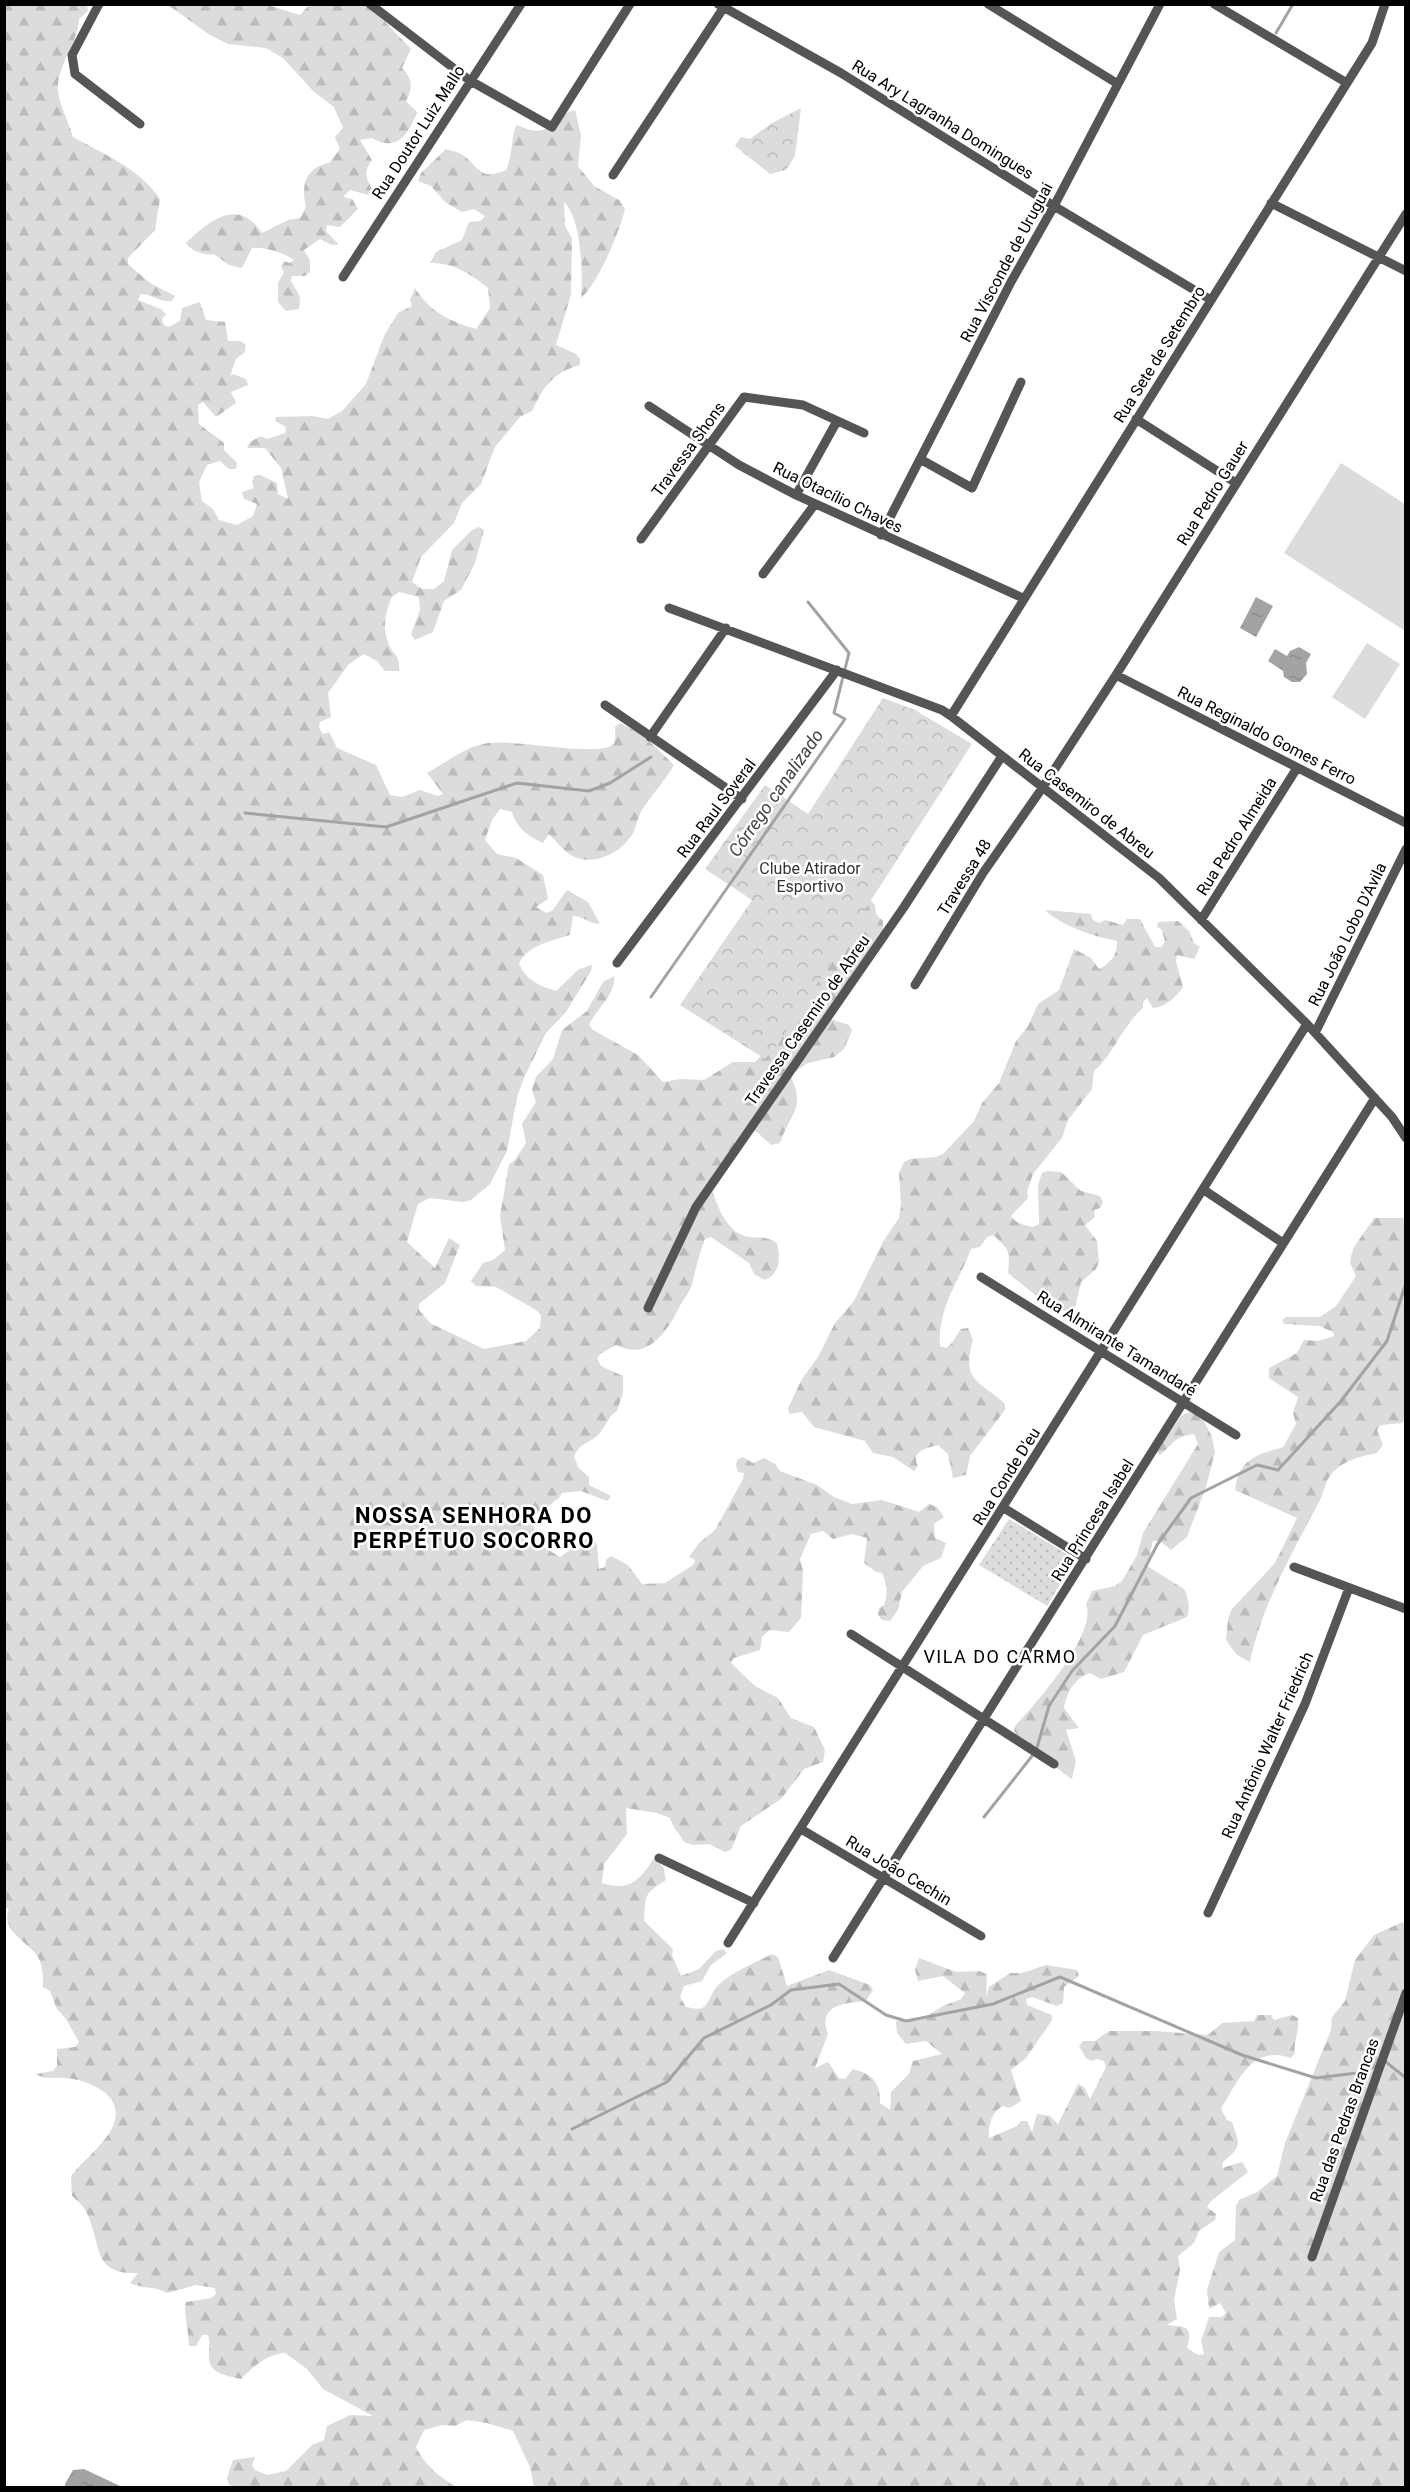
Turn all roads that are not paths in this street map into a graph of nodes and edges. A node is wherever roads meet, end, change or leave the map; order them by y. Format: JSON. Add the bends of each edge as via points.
{"nodes":[{"id":1,"x":99,"y":4,"type":"edge"},
{"id":2,"x":370,"y":4,"type":"edge"},
{"id":3,"x":521,"y":4,"type":"edge"},
{"id":4,"x":630,"y":4,"type":"edge"},
{"id":5,"x":988,"y":4,"type":"edge"},
{"id":6,"x":1160,"y":4,"type":"edge"},
{"id":7,"x":1214,"y":4,"type":"edge"},
{"id":8,"x":1385,"y":4,"type":"edge"},
{"id":9,"x":723,"y":6,"type":"edge"},
{"id":10,"x":469,"y":80,"type":"junction"},
{"id":11,"x":1347,"y":83,"type":"junction"},
{"id":12,"x":1118,"y":84,"type":"junction"},
{"id":13,"x":140,"y":124,"type":"dead end"},
{"id":14,"x":613,"y":175,"type":"dead end"},
{"id":15,"x":1271,"y":203,"type":"junction"},
{"id":16,"x":1054,"y":206,"type":"junction"},
{"id":17,"x":1406,"y":214,"type":"edge"},
{"id":18,"x":1378,"y":257,"type":"junction"},
{"id":19,"x":1406,"y":270,"type":"edge"},
{"id":20,"x":343,"y":277,"type":"dead end"},
{"id":21,"x":1211,"y":300,"type":"junction"},
{"id":22,"x":1021,"y":382,"type":"dead end"},
{"id":23,"x":649,"y":406,"type":"dead end"},
{"id":24,"x":1136,"y":419,"type":"junction"},
{"id":25,"x":837,"y":421,"type":"junction"},
{"id":26,"x":864,"y":433,"type":"dead end"},
{"id":27,"x":708,"y":447,"type":"junction"},
{"id":28,"x":920,"y":459,"type":"junction"},
{"id":29,"x":1236,"y":483,"type":"junction"},
{"id":30,"x":796,"y":495,"type":"junction"},
{"id":31,"x":815,"y":504,"type":"junction"},
{"id":32,"x":881,"y":535,"type":"junction"},
{"id":33,"x":641,"y":539,"type":"dead end"},
{"id":34,"x":763,"y":573,"type":"dead end"},
{"id":35,"x":1023,"y":598,"type":"junction"},
{"id":36,"x":669,"y":608,"type":"dead end"},
{"id":37,"x":726,"y":628,"type":"junction"},
{"id":38,"x":837,"y":670,"type":"junction"},
{"id":39,"x":1116,"y":675,"type":"junction"},
{"id":40,"x":605,"y":705,"type":"dead end"},
{"id":41,"x":951,"y":716,"type":"junction"},
{"id":42,"x":650,"y":736,"type":"junction"},
{"id":43,"x":1002,"y":756,"type":"junction"},
{"id":44,"x":1297,"y":768,"type":"junction"},
{"id":45,"x":1043,"y":787,"type":"junction"},
{"id":46,"x":742,"y":799,"type":"junction"},
{"id":47,"x":1406,"y":823,"type":"edge"},
{"id":48,"x":1406,"y":849,"type":"edge"},
{"id":49,"x":1200,"y":920,"type":"junction"},
{"id":50,"x":617,"y":963,"type":"dead end"},
{"id":51,"x":915,"y":985,"type":"dead end"},
{"id":52,"x":1308,"y":1024,"type":"junction"},
{"id":53,"x":1315,"y":1033,"type":"junction"},
{"id":54,"x":1375,"y":1098,"type":"junction"},
{"id":55,"x":1406,"y":1138,"type":"edge"},
{"id":56,"x":1204,"y":1190,"type":"junction"},
{"id":57,"x":1283,"y":1243,"type":"junction"},
{"id":58,"x":981,"y":1277,"type":"dead end"},
{"id":59,"x":648,"y":1308,"type":"dead end"},
{"id":60,"x":1103,"y":1352,"type":"junction"},
{"id":61,"x":1185,"y":1402,"type":"junction"},
{"id":62,"x":1236,"y":1435,"type":"dead end"},
{"id":63,"x":1004,"y":1508,"type":"junction"},
{"id":64,"x":1086,"y":1559,"type":"junction"},
{"id":65,"x":1294,"y":1567,"type":"dead end"},
{"id":66,"x":1349,"y":1588,"type":"junction"},
{"id":67,"x":1406,"y":1609,"type":"edge"},
{"id":68,"x":850,"y":1634,"type":"dead end"},
{"id":69,"x":903,"y":1667,"type":"junction"},
{"id":70,"x":985,"y":1719,"type":"junction"},
{"id":71,"x":1054,"y":1764,"type":"dead end"},
{"id":72,"x":801,"y":1829,"type":"junction"},
{"id":73,"x":659,"y":1858,"type":"dead end"},
{"id":74,"x":884,"y":1878,"type":"junction"},
{"id":75,"x":754,"y":1903,"type":"junction"},
{"id":76,"x":1208,"y":1913,"type":"dead end"},
{"id":77,"x":981,"y":1936,"type":"dead end"},
{"id":78,"x":728,"y":1943,"type":"dead end"},
{"id":79,"x":833,"y":1958,"type":"dead end"},
{"id":80,"x":1406,"y":1993,"type":"edge"},
{"id":81,"x":1312,"y":2256,"type":"dead end"}],
"edges":[{"from":1,"to":13,"type":"street","via":[[72,55],[75,74]]},
{"from":2,"to":10,"type":"street"},
{"from":3,"to":10,"type":"street","name":"Rua Doutor Luiz Mallo"},
{"from":4,"to":10,"type":"street","via":[[552,127]]},
{"from":5,"to":12,"type":"street"},
{"from":6,"to":12,"type":"street","name":"Rua Visconde de Uruguai"},
{"from":7,"to":11,"type":"street"},
{"from":8,"to":11,"type":"street","name":"Rua Sete de Setembro","via":[[1372,43]]},
{"from":9,"to":14,"type":"street"},
{"from":9,"to":16,"type":"street","name":"Rua Ary Lagranha Domingues"},
{"from":10,"to":20,"type":"street","name":"Rua Doutor Luiz Mallo"},
{"from":11,"to":15,"type":"street","name":"Rua Sete de Setembro"},
{"from":12,"to":16,"type":"street","name":"Rua Visconde de Uruguai"},
{"from":15,"to":18,"type":"street"},
{"from":15,"to":21,"type":"street","name":"Rua Sete de Setembro"},
{"from":16,"to":21,"type":"street","name":"Rua Ary Lagranha Domingues"},
{"from":16,"to":28,"type":"street","name":"Rua Visconde de Uruguai"},
{"from":17,"to":18,"type":"street","name":"Rua Pedro Gauer"},
{"from":18,"to":19,"type":"street"},
{"from":18,"to":29,"type":"street","name":"Rua Pedro Gauer"},
{"from":21,"to":24,"type":"street","name":"Rua Sete de Setembro"},
{"from":22,"to":28,"type":"street","via":[[972,488]]},
{"from":23,"to":27,"type":"street","name":"Rua Otacílio Chaves"},
{"from":24,"to":29,"type":"street"},
{"from":24,"to":35,"type":"street","name":"Rua Sete de Setembro"},
{"from":25,"to":26,"type":"street","name":"Travessa Shons"},
{"from":25,"to":27,"type":"street","name":"Travessa Shons","via":[[803,405],[744,397]]},
{"from":25,"to":30,"type":"street"},
{"from":27,"to":30,"type":"street","name":"Rua Otacílio Chaves"},
{"from":27,"to":33,"type":"street","name":"Travessa Shons"},
{"from":28,"to":32,"type":"street","name":"Rua Visconde de Uruguai"},
{"from":29,"to":39,"type":"street","name":"Rua Pedro Gauer"},
{"from":30,"to":31,"type":"street","name":"Rua Otacílio Chaves"},
{"from":31,"to":32,"type":"street","name":"Rua Otacílio Chaves"},
{"from":31,"to":34,"type":"street"},
{"from":32,"to":35,"type":"street","name":"Rua Otacílio Chaves"},
{"from":35,"to":41,"type":"street","name":"Rua Sete de Setembro"},
{"from":36,"to":37,"type":"street","name":"Rua Casemiro de Abreu"},
{"from":37,"to":38,"type":"street","name":"Rua Casemiro de Abreu"},
{"from":37,"to":42,"type":"street"},
{"from":38,"to":41,"type":"street","name":"Rua Casemiro de Abreu"},
{"from":38,"to":46,"type":"street","name":"Rua Raul Soveral"},
{"from":39,"to":44,"type":"street","name":"Rua Reginaldo Gomes Ferro"},
{"from":39,"to":45,"type":"street","name":"Rua Pedro Gauer"},
{"from":40,"to":42,"type":"street"},
{"from":41,"to":43,"type":"street","name":"Rua Casemiro de Abreu"},
{"from":42,"to":46,"type":"street"},
{"from":43,"to":45,"type":"street","name":"Rua Casemiro de Abreu"},
{"from":43,"to":59,"type":"street","name":"Travessa Casemiro de Abreu","via":[[904,907],[696,1208]]},
{"from":44,"to":47,"type":"street","name":"Rua Reginaldo Gomes Ferro"},
{"from":44,"to":49,"type":"street","name":"Rua Pedro Almeida"},
{"from":45,"to":49,"type":"street","name":"Rua Casemiro de Abreu","via":[[1159,878]]},
{"from":45,"to":51,"type":"street","name":"Travessa 48","via":[[982,873]]},
{"from":46,"to":50,"type":"street","name":"Rua Raul Soveral"},
{"from":48,"to":53,"type":"street","name":"Rua João Lobo D'Avila"},
{"from":49,"to":52,"type":"street","name":"Rua Casemiro de Abreu"},
{"from":52,"to":53,"type":"street","name":"Rua Casemiro de Abreu"},
{"from":52,"to":56,"type":"street","name":"Rua Conde D'eu"},
{"from":53,"to":54,"type":"street","name":"Rua Casemiro de Abreu"},
{"from":54,"to":55,"type":"street","name":"Rua Casemiro de Abreu"},
{"from":54,"to":57,"type":"street","name":"Rua Princesa Isabel"},
{"from":56,"to":57,"type":"street"},
{"from":56,"to":60,"type":"street","name":"Rua Conde D'eu"},
{"from":57,"to":61,"type":"street","name":"Rua Princesa Isabel"},
{"from":58,"to":60,"type":"street","name":"Rua Almirante Tamandaré"},
{"from":60,"to":61,"type":"street","name":"Rua Almirante Tamandaré"},
{"from":60,"to":63,"type":"street","name":"Rua Conde D'eu"},
{"from":61,"to":62,"type":"street","name":"Rua Almirante Tamandaré"},
{"from":61,"to":64,"type":"street","name":"Rua Princesa Isabel"},
{"from":63,"to":64,"type":"street"},
{"from":63,"to":69,"type":"street","name":"Rua Conde D'eu"},
{"from":64,"to":70,"type":"street","name":"Rua Princesa Isabel"},
{"from":65,"to":66,"type":"street"},
{"from":66,"to":67,"type":"street"},
{"from":66,"to":76,"type":"street","name":"Rua Antônio Walter Friedrich","via":[[1305,1704]]},
{"from":68,"to":69,"type":"street"},
{"from":69,"to":70,"type":"street"},
{"from":69,"to":72,"type":"street","name":"Rua Conde D'eu"},
{"from":70,"to":71,"type":"street"},
{"from":70,"to":74,"type":"street","name":"Rua Princesa Isabel"},
{"from":72,"to":74,"type":"street","name":"Rua João Cechin"},
{"from":72,"to":75,"type":"street","name":"Rua Conde D'eu"},
{"from":73,"to":75,"type":"street"},
{"from":74,"to":77,"type":"street","name":"Rua João Cechin"},
{"from":74,"to":79,"type":"street","name":"Rua Princesa Isabel"},
{"from":75,"to":78,"type":"street","name":"Rua Conde D'eu"},
{"from":80,"to":81,"type":"street","name":"Rua das Pedras Brancas"}]}
